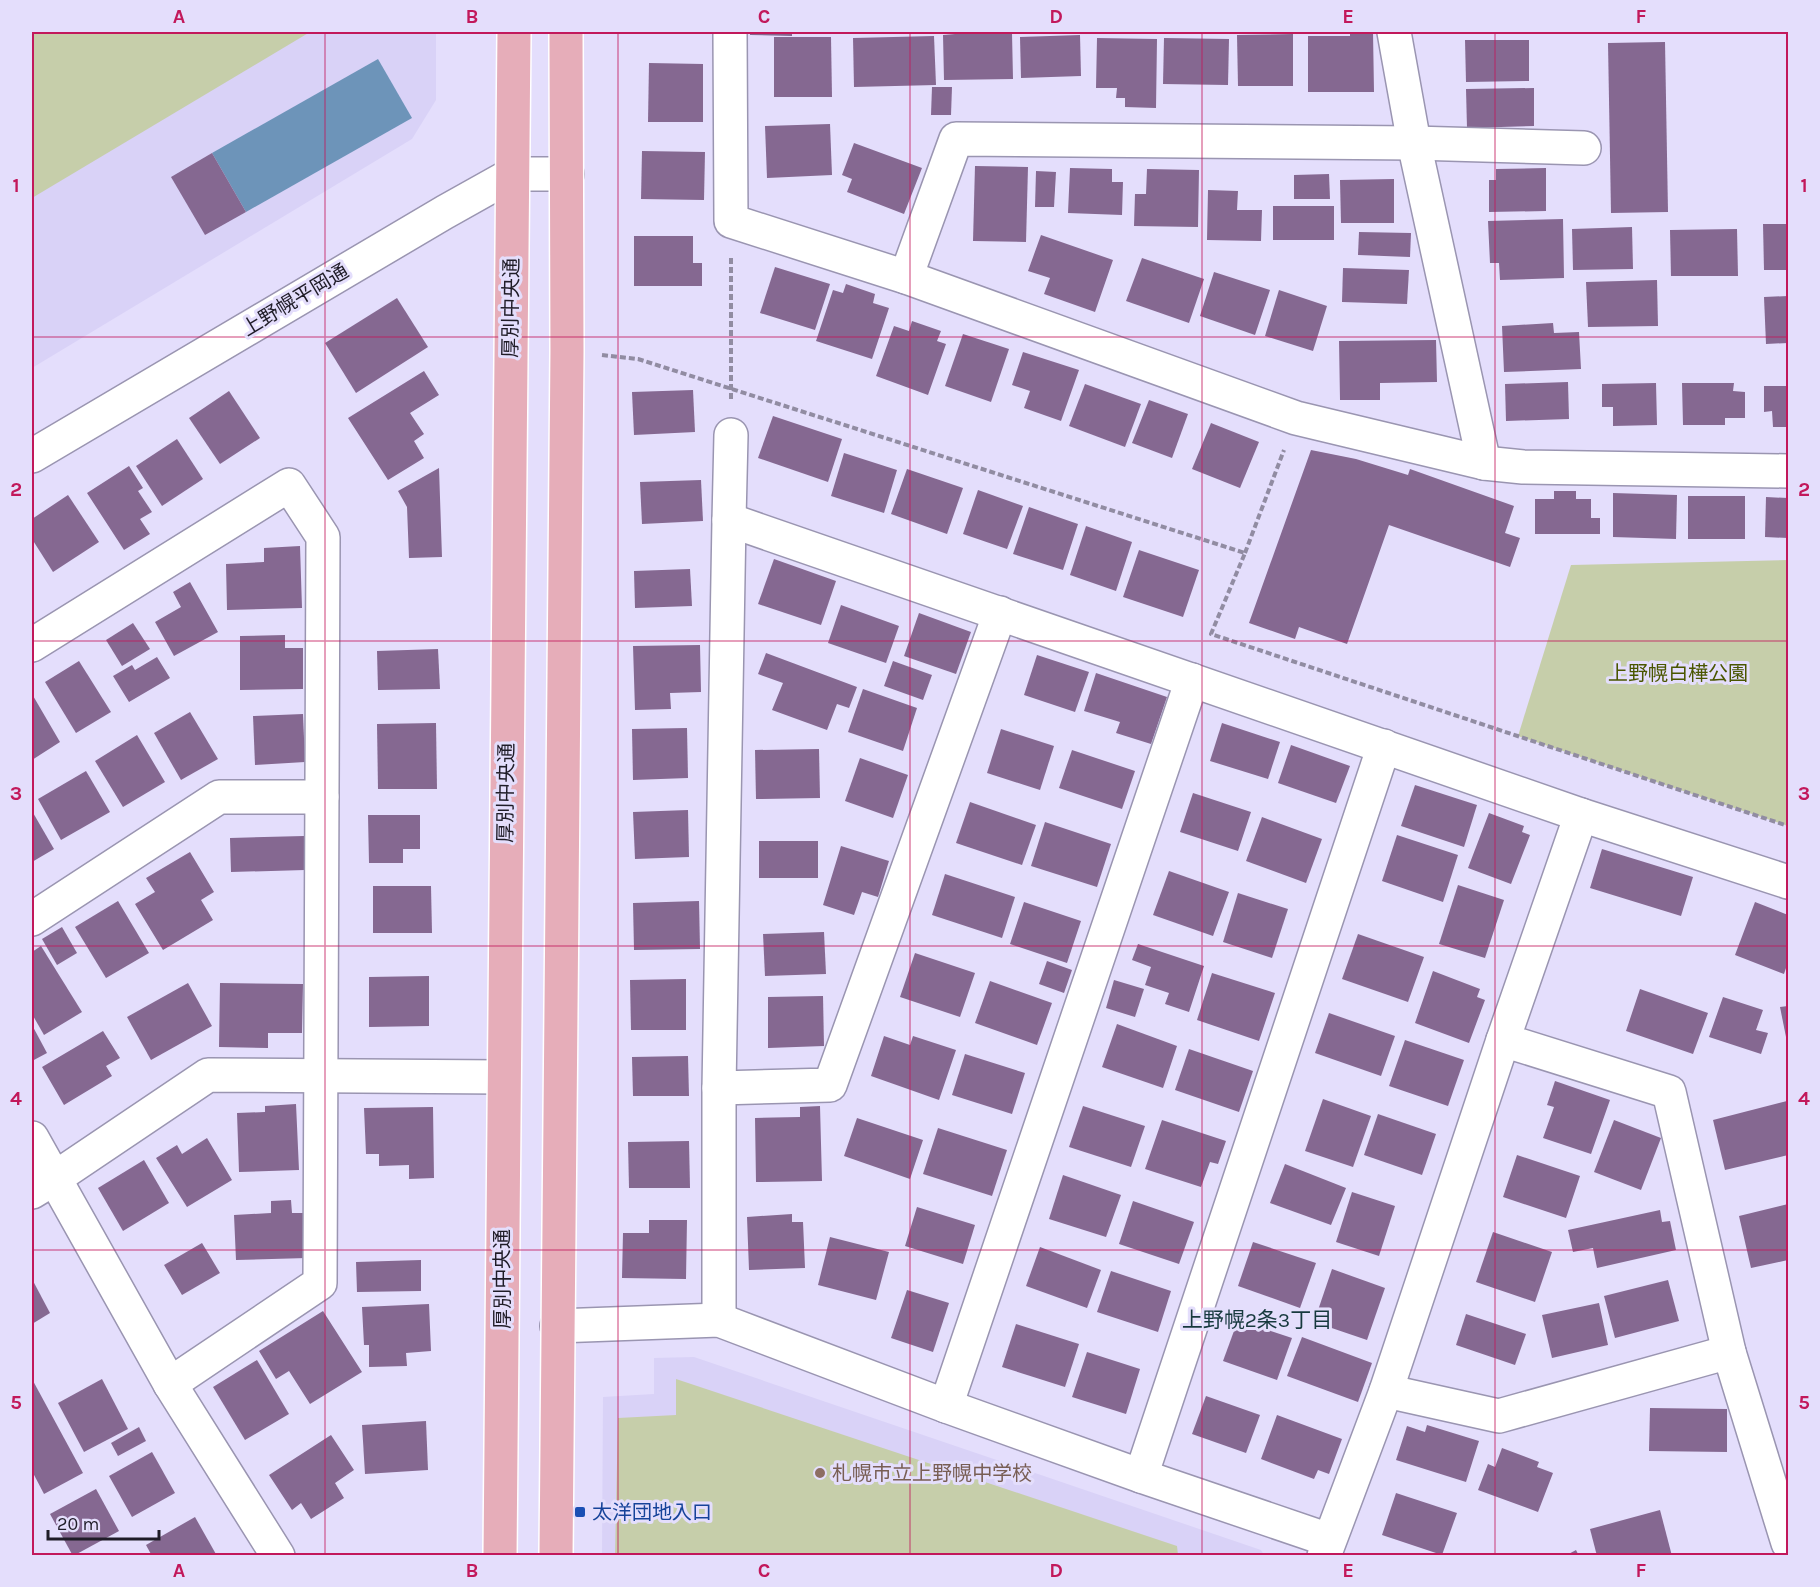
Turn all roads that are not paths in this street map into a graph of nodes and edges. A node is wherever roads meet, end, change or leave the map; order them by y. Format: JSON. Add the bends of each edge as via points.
{"nodes":[{"id":1,"x":514,"y":32,"type":"edge"},
{"id":2,"x":566,"y":32,"type":"edge"},
{"id":3,"x":730,"y":32,"type":"edge"},
{"id":4,"x":1394,"y":32,"type":"edge"},
{"id":5,"x":1414,"y":143,"type":"junction"},
{"id":6,"x":1584,"y":148,"type":"dead end"},
{"id":7,"x":513,"y":174,"type":"junction"},
{"id":8,"x":567,"y":174,"type":"junction"},
{"id":9,"x":906,"y":277,"type":"junction"},
{"id":10,"x":731,"y":435,"type":"road end"},
{"id":11,"x":32,"y":456,"type":"edge"},
{"id":12,"x":1484,"y":463,"type":"junction"},
{"id":13,"x":1788,"y":471,"type":"edge"},
{"id":14,"x":729,"y":519,"type":"junction"},
{"id":15,"x":1000,"y":613,"type":"junction"},
{"id":16,"x":32,"y":645,"type":"edge"},
{"id":17,"x":1192,"y":680,"type":"junction"},
{"id":18,"x":1384,"y":746,"type":"junction"},
{"id":19,"x":322,"y":797,"type":"junction"},
{"id":20,"x":1581,"y":815,"type":"junction"},
{"id":21,"x":1788,"y":882,"type":"edge"},
{"id":22,"x":32,"y":919,"type":"edge"},
{"id":23,"x":1503,"y":1040,"type":"junction"},
{"id":24,"x":321,"y":1076,"type":"junction"},
{"id":25,"x":503,"y":1077,"type":"junction"},
{"id":26,"x":719,"y":1088,"type":"junction"},
{"id":27,"x":32,"y":1138,"type":"edge"},
{"id":28,"x":43,"y":1185,"type":"edge"},
{"id":29,"x":719,"y":1320,"type":"junction"},
{"id":30,"x":557,"y":1326,"type":"junction"},
{"id":31,"x":1729,"y":1352,"type":"junction"},
{"id":32,"x":170,"y":1384,"type":"junction"},
{"id":33,"x":1386,"y":1391,"type":"junction"},
{"id":34,"x":946,"y":1406,"type":"junction"},
{"id":35,"x":1141,"y":1476,"type":"junction"},
{"id":36,"x":1788,"y":1543,"type":"edge"},
{"id":37,"x":1326,"y":1548,"type":"edge"},
{"id":38,"x":278,"y":1556,"type":"edge"},
{"id":39,"x":500,"y":1556,"type":"edge"},
{"id":40,"x":556,"y":1556,"type":"edge"}],
"edges":[{"from":1,"to":7,"type":"main road","name":"厚別中央通"},
{"from":2,"to":8,"type":"main road"},
{"from":3,"to":9,"type":"street","via":[[731,221]]},
{"from":4,"to":5,"type":"street"},
{"from":5,"to":6,"type":"street"},
{"from":5,"to":9,"type":"street","via":[[956,139]]},
{"from":5,"to":12,"type":"street"},
{"from":7,"to":8,"type":"street","name":"上野幌平岡通"},
{"from":7,"to":11,"type":"street","name":"上野幌平岡通"},
{"from":7,"to":25,"type":"main road","name":"厚別中央通"},
{"from":8,"to":30,"type":"main road"},
{"from":9,"to":12,"type":"street","via":[[1296,418]]},
{"from":10,"to":14,"type":"street"},
{"from":12,"to":13,"type":"street"},
{"from":14,"to":15,"type":"street"},
{"from":14,"to":26,"type":"street"},
{"from":15,"to":17,"type":"street"},
{"from":15,"to":26,"type":"street","via":[[830,1085]]},
{"from":16,"to":19,"type":"street","via":[[289,485],[323,537]]},
{"from":17,"to":18,"type":"street"},
{"from":17,"to":34,"type":"street"},
{"from":18,"to":20,"type":"street"},
{"from":18,"to":35,"type":"street"},
{"from":19,"to":22,"type":"street","via":[[219,798]]},
{"from":19,"to":24,"type":"street"},
{"from":20,"to":21,"type":"street"},
{"from":20,"to":23,"type":"street"},
{"from":23,"to":31,"type":"street","via":[[1670,1092]]},
{"from":23,"to":33,"type":"street"},
{"from":24,"to":25,"type":"street"},
{"from":24,"to":28,"type":"street","via":[[208,1075]]},
{"from":24,"to":32,"type":"street","via":[[320,1283]]},
{"from":25,"to":39,"type":"main road","name":"厚別中央通"},
{"from":26,"to":29,"type":"street"},
{"from":27,"to":28,"type":"street"},
{"from":28,"to":32,"type":"street"},
{"from":29,"to":30,"type":"street"},
{"from":29,"to":34,"type":"street"},
{"from":30,"to":40,"type":"main road"},
{"from":31,"to":33,"type":"street","via":[[1499,1416]]},
{"from":31,"to":36,"type":"street"},
{"from":32,"to":38,"type":"street"},
{"from":33,"to":37,"type":"street"},
{"from":34,"to":35,"type":"street"},
{"from":35,"to":37,"type":"street"}]}
